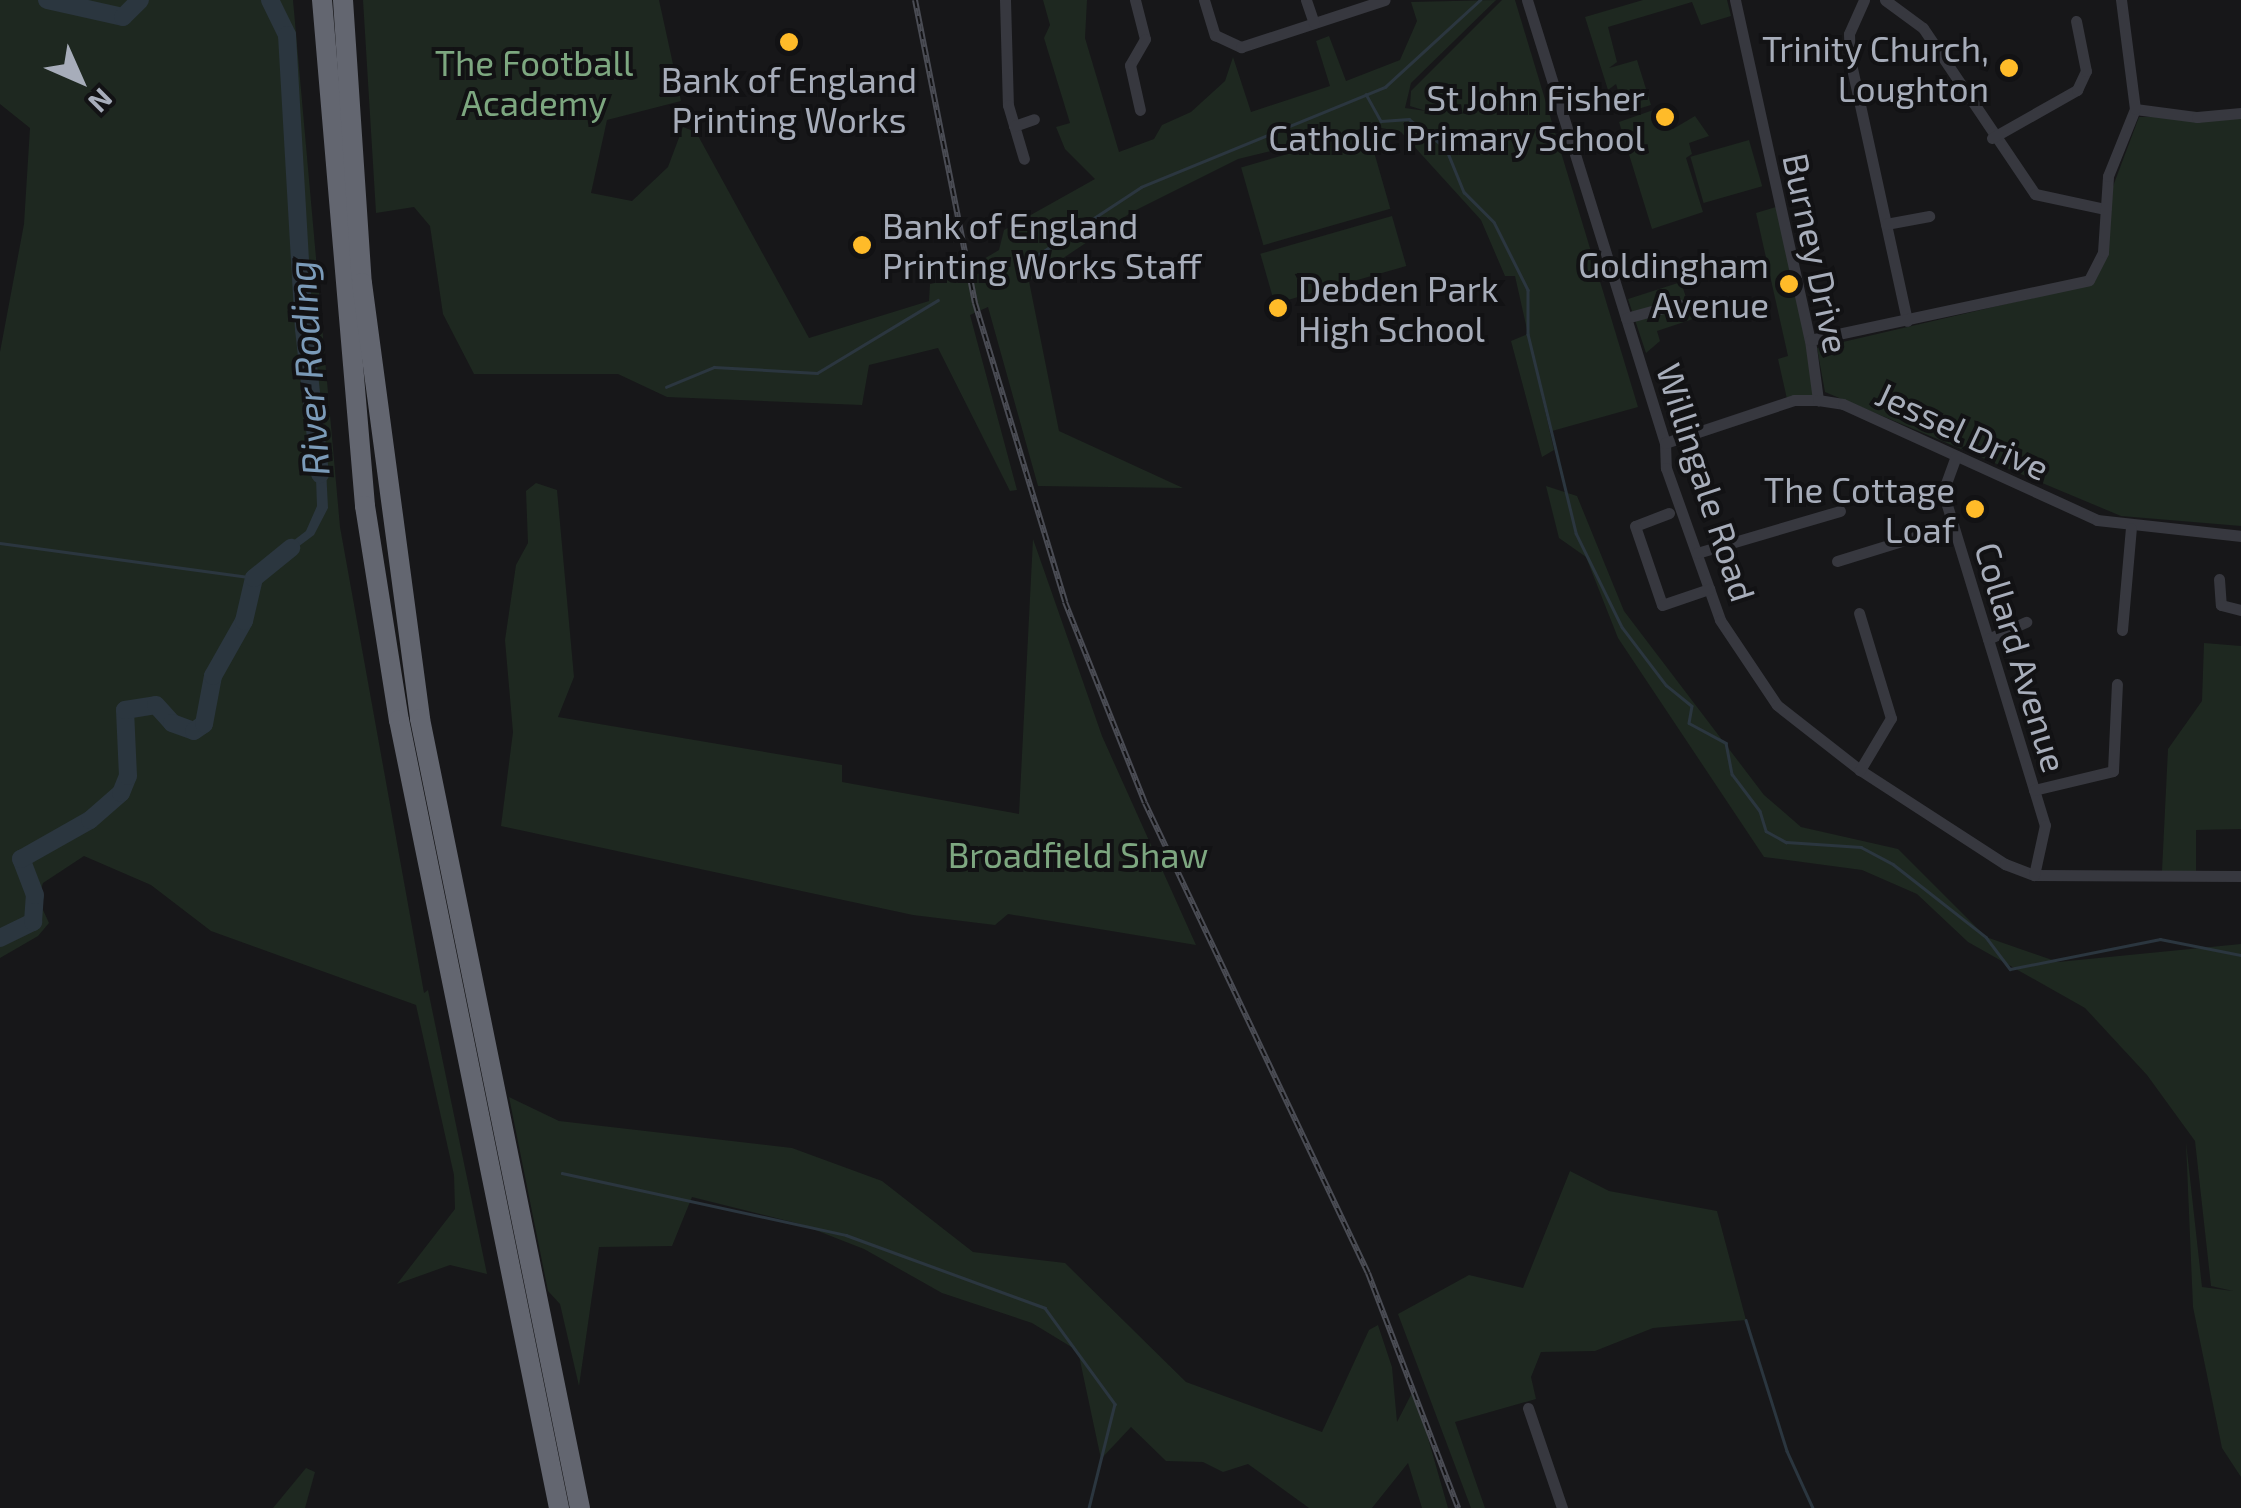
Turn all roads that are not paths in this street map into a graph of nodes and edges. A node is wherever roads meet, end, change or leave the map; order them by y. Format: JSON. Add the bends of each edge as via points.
{"nodes":[{"id":1,"x":322,"y":0,"type":"edge"},
{"id":2,"x":343,"y":0,"type":"edge"},
{"id":3,"x":1005,"y":0,"type":"edge"},
{"id":4,"x":1135,"y":0,"type":"edge"},
{"id":5,"x":1204,"y":0,"type":"edge"},
{"id":6,"x":1306,"y":0,"type":"edge"},
{"id":7,"x":1385,"y":0,"type":"edge"},
{"id":8,"x":1527,"y":0,"type":"edge"},
{"id":9,"x":1735,"y":0,"type":"edge"},
{"id":10,"x":1864,"y":0,"type":"edge"},
{"id":11,"x":1885,"y":0,"type":"edge"},
{"id":12,"x":2121,"y":0,"type":"edge"},
{"id":13,"x":2076,"y":21,"type":"dead end"},
{"id":14,"x":1314,"y":23,"type":"junction"},
{"id":15,"x":2135,"y":108,"type":"junction"},
{"id":16,"x":1140,"y":110,"type":"dead end"},
{"id":17,"x":2241,"y":113,"type":"edge"},
{"id":18,"x":1034,"y":118,"type":"dead end"},
{"id":19,"x":1014,"y":126,"type":"junction"},
{"id":20,"x":1992,"y":138,"type":"junction"},
{"id":21,"x":1024,"y":159,"type":"dead end"},
{"id":22,"x":2105,"y":209,"type":"junction"},
{"id":23,"x":1928,"y":216,"type":"dead end"},
{"id":24,"x":1886,"y":224,"type":"junction"},
{"id":25,"x":1678,"y":304,"type":"dead end"},
{"id":26,"x":1626,"y":318,"type":"junction"},
{"id":27,"x":1907,"y":321,"type":"junction"},
{"id":28,"x":1810,"y":340,"type":"junction"},
{"id":29,"x":1818,"y":400,"type":"junction"},
{"id":30,"x":1665,"y":443,"type":"junction"},
{"id":31,"x":1956,"y":456,"type":"junction"},
{"id":32,"x":1840,"y":511,"type":"dead end"},
{"id":33,"x":1669,"y":513,"type":"dead end"},
{"id":34,"x":1953,"y":526,"type":"junction"},
{"id":35,"x":2131,"y":528,"type":"junction"},
{"id":36,"x":2241,"y":536,"type":"edge"},
{"id":37,"x":1697,"y":553,"type":"junction"},
{"id":38,"x":1837,"y":562,"type":"dead end"},
{"id":39,"x":2219,"y":578,"type":"dead end"},
{"id":40,"x":1709,"y":590,"type":"junction"},
{"id":41,"x":2226,"y":608,"type":"junction"},
{"id":42,"x":2241,"y":610,"type":"edge"},
{"id":43,"x":1860,"y":614,"type":"dead end"},
{"id":44,"x":2026,"y":622,"type":"dead end"},
{"id":45,"x":2218,"y":623,"type":"dead end"},
{"id":46,"x":2122,"y":630,"type":"dead end"},
{"id":47,"x":1988,"y":639,"type":"junction"},
{"id":48,"x":2117,"y":684,"type":"dead end"},
{"id":49,"x":1860,"y":770,"type":"junction"},
{"id":50,"x":2034,"y":790,"type":"junction"},
{"id":51,"x":2034,"y":875,"type":"junction"},
{"id":52,"x":2241,"y":876,"type":"edge"},
{"id":53,"x":1528,"y":1408,"type":"dead end"},
{"id":54,"x":559,"y":1508,"type":"edge"},
{"id":55,"x":580,"y":1508,"type":"edge"},
{"id":56,"x":1562,"y":1508,"type":"edge"}],
"edges":[{"from":1,"to":54,"type":"highway","via":[[365,506],[399,720]]},
{"from":2,"to":55,"type":"highway","via":[[362,282],[417,700]]},
{"from":3,"to":19,"type":"street"},
{"from":4,"to":16,"type":"street","via":[[1145,39],[1130,65]]},
{"from":5,"to":14,"type":"street","via":[[1215,35],[1225,44],[1241,47]]},
{"from":6,"to":14,"type":"street"},
{"from":7,"to":14,"type":"street"},
{"from":8,"to":26,"type":"street","name":"Willingale Road"},
{"from":9,"to":28,"type":"street","name":"Burney Drive"},
{"from":10,"to":24,"type":"street","via":[[1850,34],[1850,59]]},
{"from":11,"to":20,"type":"street","via":[[1923,28]]},
{"from":12,"to":15,"type":"street","via":[[2136,74]]},
{"from":13,"to":20,"type":"street","via":[[2086,72],[2077,90]]},
{"from":15,"to":17,"type":"street","via":[[2196,117]]},
{"from":15,"to":22,"type":"street","via":[[2108,176]]},
{"from":18,"to":19,"type":"street"},
{"from":19,"to":21,"type":"street"},
{"from":20,"to":22,"type":"street","via":[[2035,194],[2056,204]]},
{"from":22,"to":27,"type":"street","via":[[2103,252],[2089,280]]},
{"from":23,"to":24,"type":"street"},
{"from":24,"to":27,"type":"street"},
{"from":25,"to":26,"type":"street"},
{"from":26,"to":30,"type":"street","name":"Willingale Road"},
{"from":27,"to":28,"type":"street"},
{"from":28,"to":29,"type":"street","name":"Burney Drive"},
{"from":29,"to":30,"type":"street","name":"Jessel Drive","via":[[1794,400]]},
{"from":29,"to":31,"type":"street","name":"Jessel Drive","via":[[1843,404]]},
{"from":30,"to":37,"type":"street","name":"Willingale Road","via":[[1666,468]]},
{"from":31,"to":34,"type":"street","name":"Collard Avenue","via":[[1944,492]]},
{"from":31,"to":35,"type":"street","name":"Jessel Drive","via":[[2069,510]]},
{"from":32,"to":37,"type":"street"},
{"from":33,"to":40,"type":"street","via":[[1634,526],[1662,605]]},
{"from":34,"to":38,"type":"street"},
{"from":34,"to":47,"type":"street","name":"Collard Avenue"},
{"from":35,"to":36,"type":"street","name":"Jessel Drive"},
{"from":35,"to":46,"type":"street"},
{"from":37,"to":40,"type":"street","name":"Willingale Road"},
{"from":39,"to":41,"type":"street","via":[[2219,602]]},
{"from":40,"to":49,"type":"street","name":"Willingale Road","via":[[1736,648],[1777,704]]},
{"from":41,"to":42,"type":"street"},
{"from":41,"to":45,"type":"street"},
{"from":43,"to":49,"type":"street","via":[[1891,718]]},
{"from":44,"to":47,"type":"street"},
{"from":47,"to":50,"type":"street","name":"Collard Avenue"},
{"from":48,"to":50,"type":"street","via":[[2113,770]]},
{"from":49,"to":51,"type":"street","name":"Willingale Road","via":[[2005,864]]},
{"from":50,"to":51,"type":"street","name":"Collard Avenue","via":[[2044,825]]},
{"from":51,"to":52,"type":"street","name":"Willingale Road"},
{"from":53,"to":56,"type":"street"}]}
